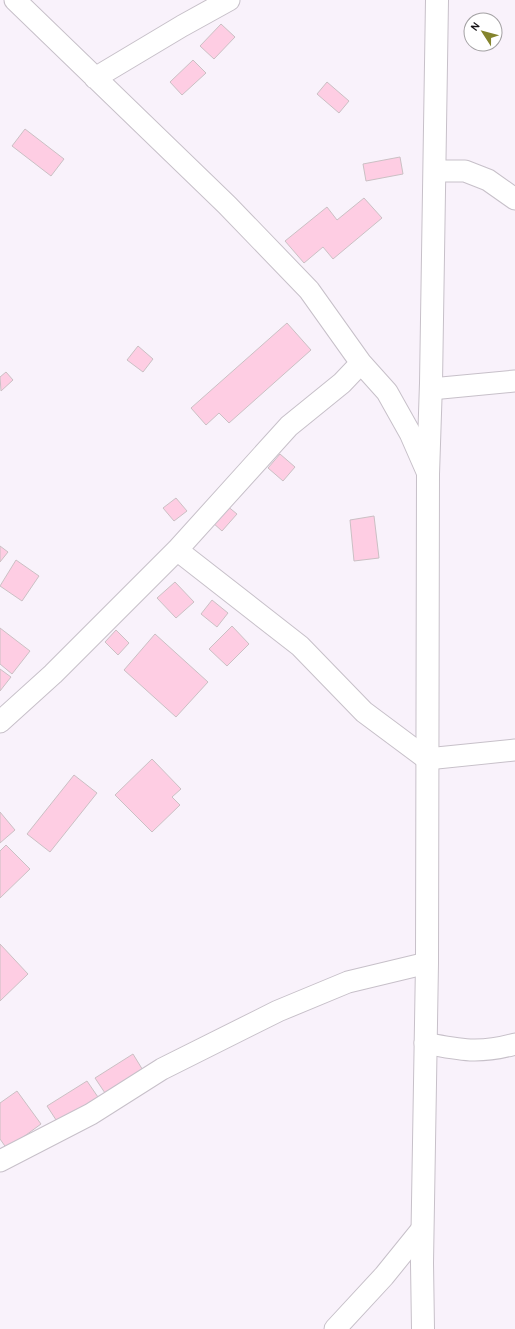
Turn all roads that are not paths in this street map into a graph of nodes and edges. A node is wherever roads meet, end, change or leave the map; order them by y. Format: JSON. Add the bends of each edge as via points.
{"nodes":[{"id":1,"x":15,"y":0,"type":"edge"},
{"id":2,"x":229,"y":0,"type":"edge"},
{"id":3,"x":437,"y":0,"type":"edge"},
{"id":4,"x":95,"y":78,"type":"junction"},
{"id":5,"x":435,"y":171,"type":"junction"},
{"id":6,"x":515,"y":200,"type":"edge"},
{"id":7,"x":360,"y":363,"type":"junction"},
{"id":8,"x":515,"y":381,"type":"edge"},
{"id":9,"x":431,"y":389,"type":"junction"},
{"id":10,"x":428,"y":474,"type":"junction"},
{"id":11,"x":177,"y":550,"type":"junction"},
{"id":12,"x":0,"y":722,"type":"edge"},
{"id":13,"x":515,"y":750,"type":"edge"},
{"id":14,"x":427,"y":758,"type":"junction"},
{"id":15,"x":427,"y":963,"type":"junction"},
{"id":16,"x":425,"y":1044,"type":"junction"},
{"id":17,"x":515,"y":1044,"type":"edge"},
{"id":18,"x":0,"y":1161,"type":"edge"},
{"id":19,"x":422,"y":1229,"type":"junction"},
{"id":20,"x":335,"y":1329,"type":"edge"},
{"id":21,"x":423,"y":1329,"type":"edge"}],
"edges":[{"from":1,"to":4,"type":"street"},
{"from":2,"to":4,"type":"street"},
{"from":3,"to":5,"type":"street"},
{"from":4,"to":7,"type":"street","via":[[227,205],[309,290]]},
{"from":5,"to":6,"type":"street","via":[[465,171],[488,180]]},
{"from":5,"to":9,"type":"street"},
{"from":7,"to":10,"type":"street","via":[[387,392],[410,433]]},
{"from":7,"to":11,"type":"street","via":[[342,383],[289,426]]},
{"from":8,"to":9,"type":"street"},
{"from":9,"to":10,"type":"street"},
{"from":10,"to":14,"type":"street"},
{"from":11,"to":12,"type":"street","via":[[54,674]]},
{"from":11,"to":14,"type":"street","via":[[300,646],[364,712]]},
{"from":13,"to":14,"type":"street"},
{"from":14,"to":15,"type":"street"},
{"from":15,"to":16,"type":"street"},
{"from":15,"to":18,"type":"street","via":[[348,982],[278,1011],[162,1069],[91,1114]]},
{"from":16,"to":17,"type":"street","via":[[467,1051]]},
{"from":16,"to":19,"type":"street"},
{"from":19,"to":20,"type":"street","via":[[384,1276]]},
{"from":19,"to":21,"type":"street"}]}
